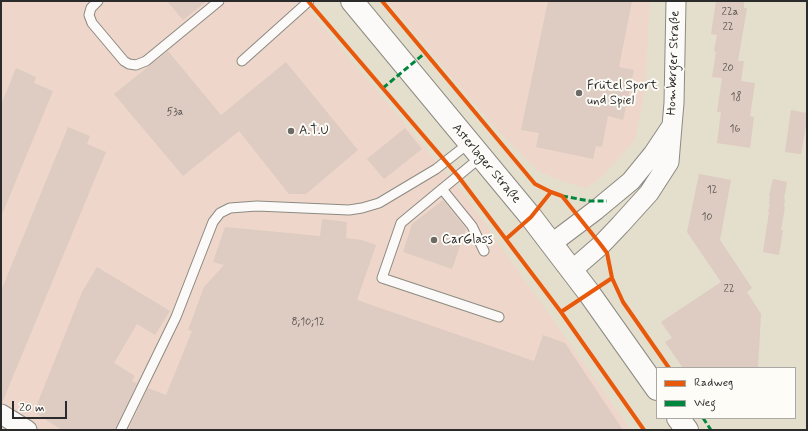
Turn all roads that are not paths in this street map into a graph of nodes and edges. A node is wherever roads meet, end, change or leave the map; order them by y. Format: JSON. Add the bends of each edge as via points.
{"nodes":[{"id":1,"x":98,"y":1,"type":"edge"},
{"id":2,"x":219,"y":1,"type":"edge"},
{"id":3,"x":309,"y":1,"type":"edge"},
{"id":4,"x":352,"y":1,"type":"edge"},
{"id":5,"x":676,"y":1,"type":"edge"},
{"id":6,"x":242,"y":62,"type":"dead end"},
{"id":7,"x":672,"y":126,"type":"junction"},
{"id":8,"x":475,"y":150,"type":"junction"},
{"id":9,"x":442,"y":190,"type":"junction"},
{"id":10,"x":551,"y":244,"type":"junction"},
{"id":11,"x":484,"y":251,"type":"dead end"},
{"id":12,"x":571,"y":271,"type":"junction"},
{"id":13,"x":499,"y":317,"type":"dead end"},
{"id":14,"x":656,"y":388,"type":"edge"},
{"id":15,"x":1,"y":414,"type":"edge"},
{"id":16,"x":679,"y":419,"type":"edge"},
{"id":17,"x":27,"y":430,"type":"edge"},
{"id":18,"x":121,"y":430,"type":"edge"},
{"id":19,"x":687,"y":430,"type":"edge"}],
"edges":[{"from":1,"to":2,"type":"lane","via":[[91,8],[89,15],[92,23],[124,61],[136,66],[146,62]]},
{"from":3,"to":6,"type":"lane"},
{"from":4,"to":8,"type":"main road","name":"Asterlager Straße"},
{"from":5,"to":7,"type":"street","name":"Homberger Straße"},
{"from":7,"to":10,"type":"street","name":"Homberger Straße","via":[[630,181]]},
{"from":7,"to":12,"type":"street","name":"Homberger Straße","via":[[670,162],[649,192],[601,245]]},
{"from":8,"to":9,"type":"lane"},
{"from":8,"to":10,"type":"main road","name":"Asterlager Straße"},
{"from":8,"to":18,"type":"lane","via":[[436,169],[379,203],[362,208],[349,210],[257,206],[230,208],[220,213],[213,222],[176,316]]},
{"from":9,"to":11,"type":"lane","via":[[472,226]]},
{"from":9,"to":13,"type":"lane","via":[[401,223],[382,278]]},
{"from":10,"to":12,"type":"main road","name":"Asterlager Straße"},
{"from":12,"to":14,"type":"main road","name":"Asterlager Straße"},
{"from":15,"to":17,"type":"street"},
{"from":16,"to":19,"type":"main road"}]}
